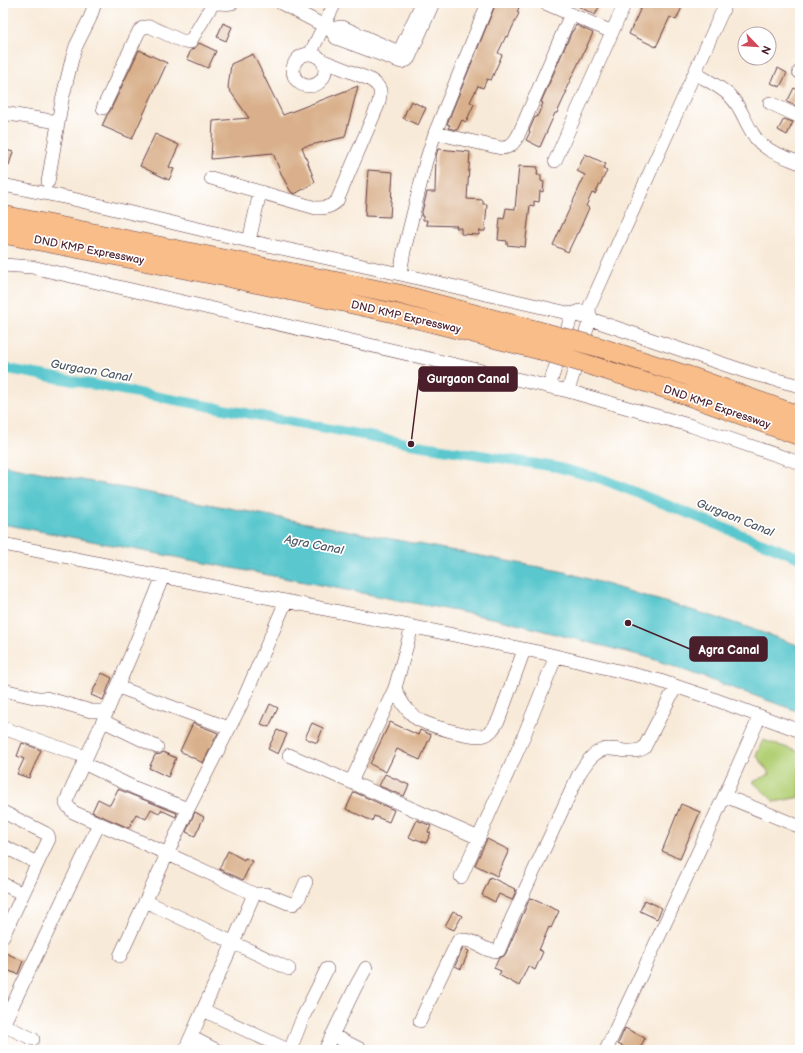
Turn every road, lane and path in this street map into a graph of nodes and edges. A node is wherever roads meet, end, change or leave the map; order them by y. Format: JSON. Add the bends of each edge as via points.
{"nodes":[{"id":1,"x":95,"y":3,"type":"edge"},
{"id":2,"x":232,"y":3,"type":"edge"},
{"id":3,"x":281,"y":3,"type":"edge"},
{"id":4,"x":335,"y":3,"type":"edge"},
{"id":5,"x":422,"y":3,"type":"edge"},
{"id":6,"x":434,"y":3,"type":"edge"},
{"id":7,"x":488,"y":3,"type":"edge"},
{"id":8,"x":545,"y":3,"type":"edge"},
{"id":9,"x":625,"y":3,"type":"edge"},
{"id":10,"x":726,"y":3,"type":"edge"},
{"id":11,"x":571,"y":14,"type":"junction"},
{"id":12,"x":327,"y":27,"type":"junction"},
{"id":13,"x":612,"y":32,"type":"junction"},
{"id":14,"x":694,"y":73,"type":"junction"},
{"id":15,"x":770,"y":103,"type":"dead end"},
{"id":16,"x":103,"y":108,"type":"dead end"},
{"id":17,"x":3,"y":113,"type":"edge"},
{"id":18,"x":800,"y":117,"type":"edge"},
{"id":19,"x":58,"y":122,"type":"junction"},
{"id":20,"x":435,"y":133,"type":"junction"},
{"id":21,"x":555,"y":160,"type":"dead end"},
{"id":22,"x":800,"y":163,"type":"edge"},
{"id":23,"x":211,"y":178,"type":"dead end"},
{"id":24,"x":48,"y":182,"type":"dead end"},
{"id":25,"x":3,"y":186,"type":"edge"},
{"id":26,"x":260,"y":192,"type":"junction"},
{"id":27,"x":3,"y":215,"type":"edge"},
{"id":28,"x":3,"y":234,"type":"edge"},
{"id":29,"x":249,"y":241,"type":"junction"},
{"id":30,"x":3,"y":265,"type":"edge"},
{"id":31,"x":400,"y":274,"type":"junction"},
{"id":32,"x":589,"y":313,"type":"junction"},
{"id":33,"x":572,"y":314,"type":"junction"},
{"id":34,"x":800,"y":386,"type":"edge"},
{"id":35,"x":549,"y":387,"type":"junction"},
{"id":36,"x":568,"y":391,"type":"junction"},
{"id":37,"x":800,"y":416,"type":"edge"},
{"id":38,"x":800,"y":436,"type":"edge"},
{"id":39,"x":800,"y":464,"type":"edge"},
{"id":40,"x":3,"y":544,"type":"edge"},
{"id":41,"x":163,"y":576,"type":"junction"},
{"id":42,"x":286,"y":602,"type":"junction"},
{"id":43,"x":412,"y":627,"type":"junction"},
{"id":44,"x":524,"y":650,"type":"junction"},
{"id":45,"x":556,"y":656,"type":"junction"},
{"id":46,"x":676,"y":686,"type":"junction"},
{"id":47,"x":118,"y":687,"type":"junction"},
{"id":48,"x":395,"y":688,"type":"junction"},
{"id":49,"x":3,"y":690,"type":"edge"},
{"id":50,"x":105,"y":716,"type":"junction"},
{"id":51,"x":760,"y":716,"type":"junction"},
{"id":52,"x":3,"y":728,"type":"edge"},
{"id":53,"x":229,"y":728,"type":"junction"},
{"id":54,"x":800,"y":731,"type":"edge"},
{"id":55,"x":157,"y":746,"type":"dead end"},
{"id":56,"x":288,"y":755,"type":"dead end"},
{"id":57,"x":84,"y":760,"type":"junction"},
{"id":58,"x":351,"y":782,"type":"junction"},
{"id":59,"x":725,"y":796,"type":"junction"},
{"id":60,"x":188,"y":809,"type":"junction"},
{"id":61,"x":3,"y":812,"type":"edge"},
{"id":62,"x":99,"y":824,"type":"junction"},
{"id":63,"x":798,"y":826,"type":"dead end"},
{"id":64,"x":479,"y":838,"type":"junction"},
{"id":65,"x":3,"y":846,"type":"edge"},
{"id":66,"x":168,"y":854,"type":"junction"},
{"id":67,"x":38,"y":864,"type":"junction"},
{"id":68,"x":461,"y":877,"type":"dead end"},
{"id":69,"x":306,"y":882,"type":"dead end"},
{"id":70,"x":3,"y":884,"type":"edge"},
{"id":71,"x":23,"y":894,"type":"junction"},
{"id":72,"x":254,"y":894,"type":"junction"},
{"id":73,"x":145,"y":901,"type":"junction"},
{"id":74,"x":3,"y":936,"type":"edge"},
{"id":75,"x":233,"y":943,"type":"junction"},
{"id":76,"x":120,"y":956,"type":"dead end"},
{"id":77,"x":289,"y":968,"type":"dead end"},
{"id":78,"x":366,"y":968,"type":"dead end"},
{"id":79,"x":327,"y":969,"type":"dead end"},
{"id":80,"x":203,"y":1010,"type":"junction"},
{"id":81,"x":420,"y":1021,"type":"dead end"},
{"id":82,"x":3,"y":1025,"type":"edge"},
{"id":83,"x":332,"y":1035,"type":"junction"},
{"id":84,"x":191,"y":1037,"type":"junction"},
{"id":85,"x":33,"y":1039,"type":"dead end"},
{"id":86,"x":185,"y":1050,"type":"edge"},
{"id":87,"x":216,"y":1050,"type":"edge"},
{"id":88,"x":289,"y":1050,"type":"edge"},
{"id":89,"x":325,"y":1050,"type":"edge"},
{"id":90,"x":362,"y":1050,"type":"edge"},
{"id":91,"x":606,"y":1050,"type":"edge"}],
"edges":[{"from":1,"to":19,"type":"street","via":[[76,46]]},
{"from":2,"to":16,"type":"street","via":[[214,4],[190,42],[184,42],[151,27],[143,27]]},
{"from":3,"to":12,"type":"street"},
{"from":4,"to":12,"type":"street"},
{"from":5,"to":12,"type":"street","via":[[399,50],[342,27]]},
{"from":6,"to":12,"type":"street","via":[[408,58],[401,62],[336,38]]},
{"from":7,"to":20,"type":"street"},
{"from":8,"to":11,"type":"street"},
{"from":9,"to":13,"type":"street"},
{"from":10,"to":14,"type":"street"},
{"from":11,"to":13,"type":"street"},
{"from":11,"to":20,"type":"street","via":[[515,142],[501,148]]},
{"from":12,"to":26,"type":"street","via":[[316,57],[376,84],[380,88],[378,105],[337,201],[333,205],[316,208]]},
{"from":13,"to":21,"type":"street"},
{"from":14,"to":22,"type":"street","via":[[731,96],[760,143],[770,151]]},
{"from":14,"to":32,"type":"street"},
{"from":15,"to":18,"type":"street"},
{"from":17,"to":19,"type":"street"},
{"from":19,"to":24,"type":"street"},
{"from":20,"to":31,"type":"street","via":[[405,244]]},
{"from":23,"to":26,"type":"street"},
{"from":25,"to":29,"type":"street","via":[[73,199]]},
{"from":26,"to":29,"type":"street"},
{"from":27,"to":37,"type":"highway","name":"DND KMP Expressway","bridge":true,"via":[[399,294],[602,348]]},
{"from":28,"to":38,"type":"highway","name":"DND KMP Expressway","bridge":true,"via":[[231,278],[402,315],[596,367],[686,395]]},
{"from":29,"to":31,"type":"street"},
{"from":30,"to":35,"type":"street","via":[[32,267]]},
{"from":31,"to":33,"type":"street"},
{"from":32,"to":33,"type":"street"},
{"from":32,"to":34,"type":"street","via":[[750,373]]},
{"from":32,"to":36,"type":"street"},
{"from":33,"to":35,"type":"street"},
{"from":35,"to":36,"type":"street"},
{"from":36,"to":39,"type":"street","via":[[692,426]]},
{"from":40,"to":41,"type":"street"},
{"from":41,"to":42,"type":"street"},
{"from":41,"to":47,"type":"street"},
{"from":42,"to":43,"type":"street"},
{"from":42,"to":53,"type":"street"},
{"from":43,"to":44,"type":"street"},
{"from":43,"to":48,"type":"street"},
{"from":44,"to":45,"type":"street"},
{"from":44,"to":48,"type":"street","via":[[499,719],[485,735],[442,729],[416,718],[403,705]]},
{"from":45,"to":46,"type":"street"},
{"from":45,"to":64,"type":"street"},
{"from":46,"to":51,"type":"street"},
{"from":46,"to":81,"type":"street","via":[[644,748],[635,752],[601,750],[588,761],[579,774],[499,950],[490,950],[470,941],[460,940]]},
{"from":47,"to":50,"type":"street"},
{"from":47,"to":53,"type":"street"},
{"from":48,"to":58,"type":"street"},
{"from":49,"to":50,"type":"street","via":[[46,698]]},
{"from":50,"to":55,"type":"street"},
{"from":50,"to":57,"type":"street"},
{"from":51,"to":54,"type":"street"},
{"from":51,"to":59,"type":"street"},
{"from":52,"to":57,"type":"street"},
{"from":53,"to":60,"type":"street"},
{"from":56,"to":58,"type":"street"},
{"from":57,"to":60,"type":"street","via":[[135,788]]},
{"from":57,"to":62,"type":"street","via":[[66,804],[73,812]]},
{"from":58,"to":64,"type":"street"},
{"from":59,"to":63,"type":"street"},
{"from":59,"to":91,"type":"street"},
{"from":60,"to":66,"type":"street"},
{"from":61,"to":67,"type":"street","via":[[48,835],[49,840]]},
{"from":62,"to":66,"type":"street"},
{"from":62,"to":82,"type":"street"},
{"from":64,"to":68,"type":"street"},
{"from":65,"to":67,"type":"street"},
{"from":66,"to":72,"type":"street"},
{"from":66,"to":73,"type":"street"},
{"from":67,"to":71,"type":"street"},
{"from":69,"to":72,"type":"street","via":[[298,900],[293,904],[266,894]]},
{"from":70,"to":71,"type":"street"},
{"from":71,"to":74,"type":"street"},
{"from":72,"to":75,"type":"street"},
{"from":73,"to":75,"type":"street"},
{"from":73,"to":76,"type":"street"},
{"from":75,"to":77,"type":"street"},
{"from":75,"to":80,"type":"street"},
{"from":78,"to":83,"type":"street"},
{"from":79,"to":88,"type":"street"},
{"from":80,"to":84,"type":"street"},
{"from":80,"to":88,"type":"street"},
{"from":82,"to":85,"type":"street"},
{"from":83,"to":89,"type":"street"},
{"from":83,"to":90,"type":"street"},
{"from":84,"to":86,"type":"street"},
{"from":84,"to":87,"type":"street"}]}
